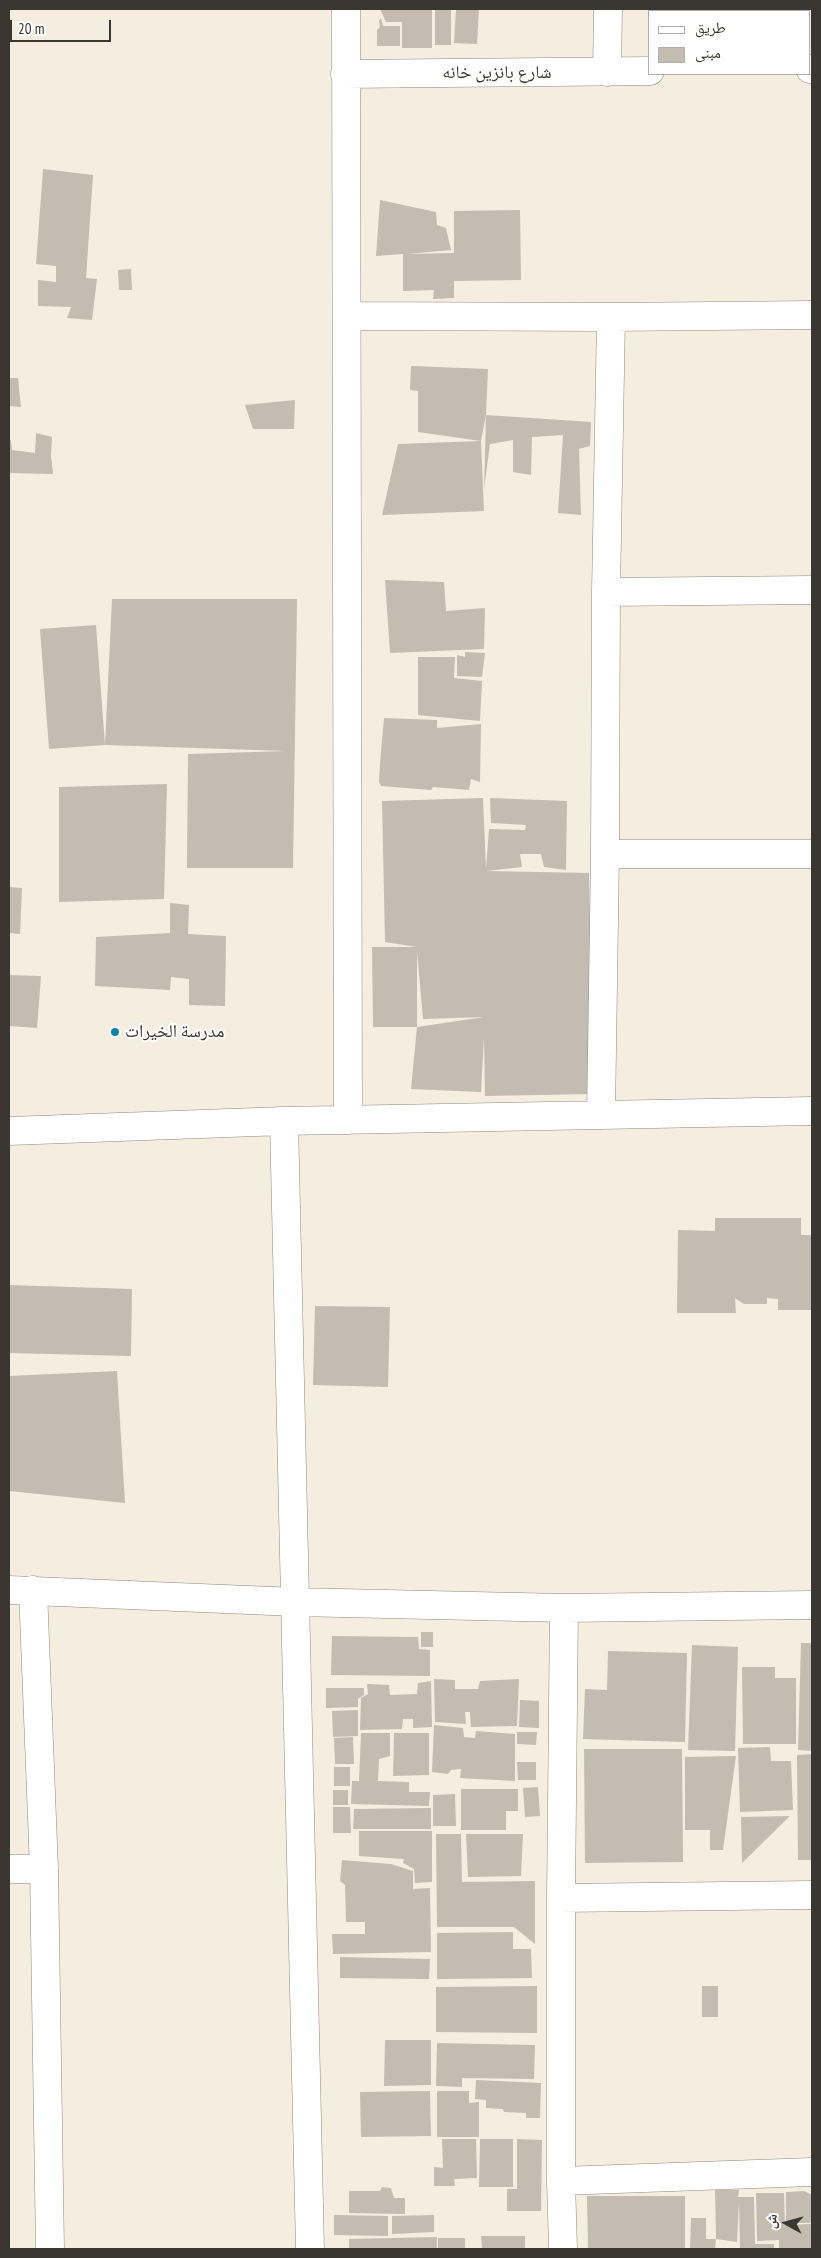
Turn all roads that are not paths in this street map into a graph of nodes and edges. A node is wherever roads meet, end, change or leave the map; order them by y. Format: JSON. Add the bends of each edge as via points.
{"nodes":[{"id":1,"x":346,"y":9,"type":"edge"},
{"id":2,"x":608,"y":9,"type":"edge"},
{"id":3,"x":648,"y":71,"type":"edge"},
{"id":4,"x":607,"y":72,"type":"junction"},
{"id":5,"x":345,"y":74,"type":"junction"},
{"id":6,"x":812,"y":315,"type":"edge"},
{"id":7,"x":347,"y":316,"type":"junction"},
{"id":8,"x":611,"y":317,"type":"junction"},
{"id":9,"x":812,"y":590,"type":"edge"},
{"id":10,"x":606,"y":592,"type":"junction"},
{"id":11,"x":605,"y":854,"type":"junction"},
{"id":12,"x":812,"y":854,"type":"edge"},
{"id":13,"x":812,"y":1111,"type":"edge"},
{"id":14,"x":601,"y":1115,"type":"junction"},
{"id":15,"x":348,"y":1120,"type":"junction"},
{"id":16,"x":284,"y":1122,"type":"junction"},
{"id":17,"x":9,"y":1131,"type":"edge"},
{"id":18,"x":21,"y":1590,"type":"edge"},
{"id":19,"x":296,"y":1602,"type":"junction"},
{"id":20,"x":812,"y":1605,"type":"edge"},
{"id":21,"x":564,"y":1608,"type":"junction"},
{"id":22,"x":9,"y":1869,"type":"edge"},
{"id":23,"x":44,"y":1870,"type":"junction"},
{"id":24,"x":812,"y":1895,"type":"edge"},
{"id":25,"x":560,"y":1898,"type":"junction"},
{"id":26,"x":812,"y":2172,"type":"edge"},
{"id":27,"x":561,"y":2181,"type":"junction"},
{"id":28,"x":50,"y":2249,"type":"edge"},
{"id":29,"x":310,"y":2249,"type":"edge"},
{"id":30,"x":563,"y":2249,"type":"edge"}],
"edges":[{"from":1,"to":5,"type":"street"},
{"from":2,"to":4,"type":"street"},
{"from":3,"to":4,"type":"street","name":"شارع بانزين خانه"},
{"from":4,"to":5,"type":"street","name":"شارع بانزين خانه"},
{"from":5,"to":7,"type":"street"},
{"from":6,"to":8,"type":"street"},
{"from":7,"to":8,"type":"street"},
{"from":7,"to":15,"type":"street"},
{"from":8,"to":10,"type":"street"},
{"from":9,"to":10,"type":"street"},
{"from":10,"to":11,"type":"street"},
{"from":11,"to":12,"type":"street"},
{"from":11,"to":14,"type":"street"},
{"from":13,"to":14,"type":"street"},
{"from":14,"to":15,"type":"street"},
{"from":15,"to":16,"type":"street"},
{"from":16,"to":17,"type":"street"},
{"from":16,"to":19,"type":"street"},
{"from":18,"to":19,"type":"street"},
{"from":18,"to":23,"type":"street"},
{"from":19,"to":21,"type":"street"},
{"from":19,"to":29,"type":"street"},
{"from":20,"to":21,"type":"street"},
{"from":21,"to":25,"type":"street"},
{"from":22,"to":23,"type":"street"},
{"from":23,"to":28,"type":"street"},
{"from":24,"to":25,"type":"street"},
{"from":25,"to":27,"type":"street"},
{"from":26,"to":27,"type":"street"},
{"from":27,"to":30,"type":"street"}]}
